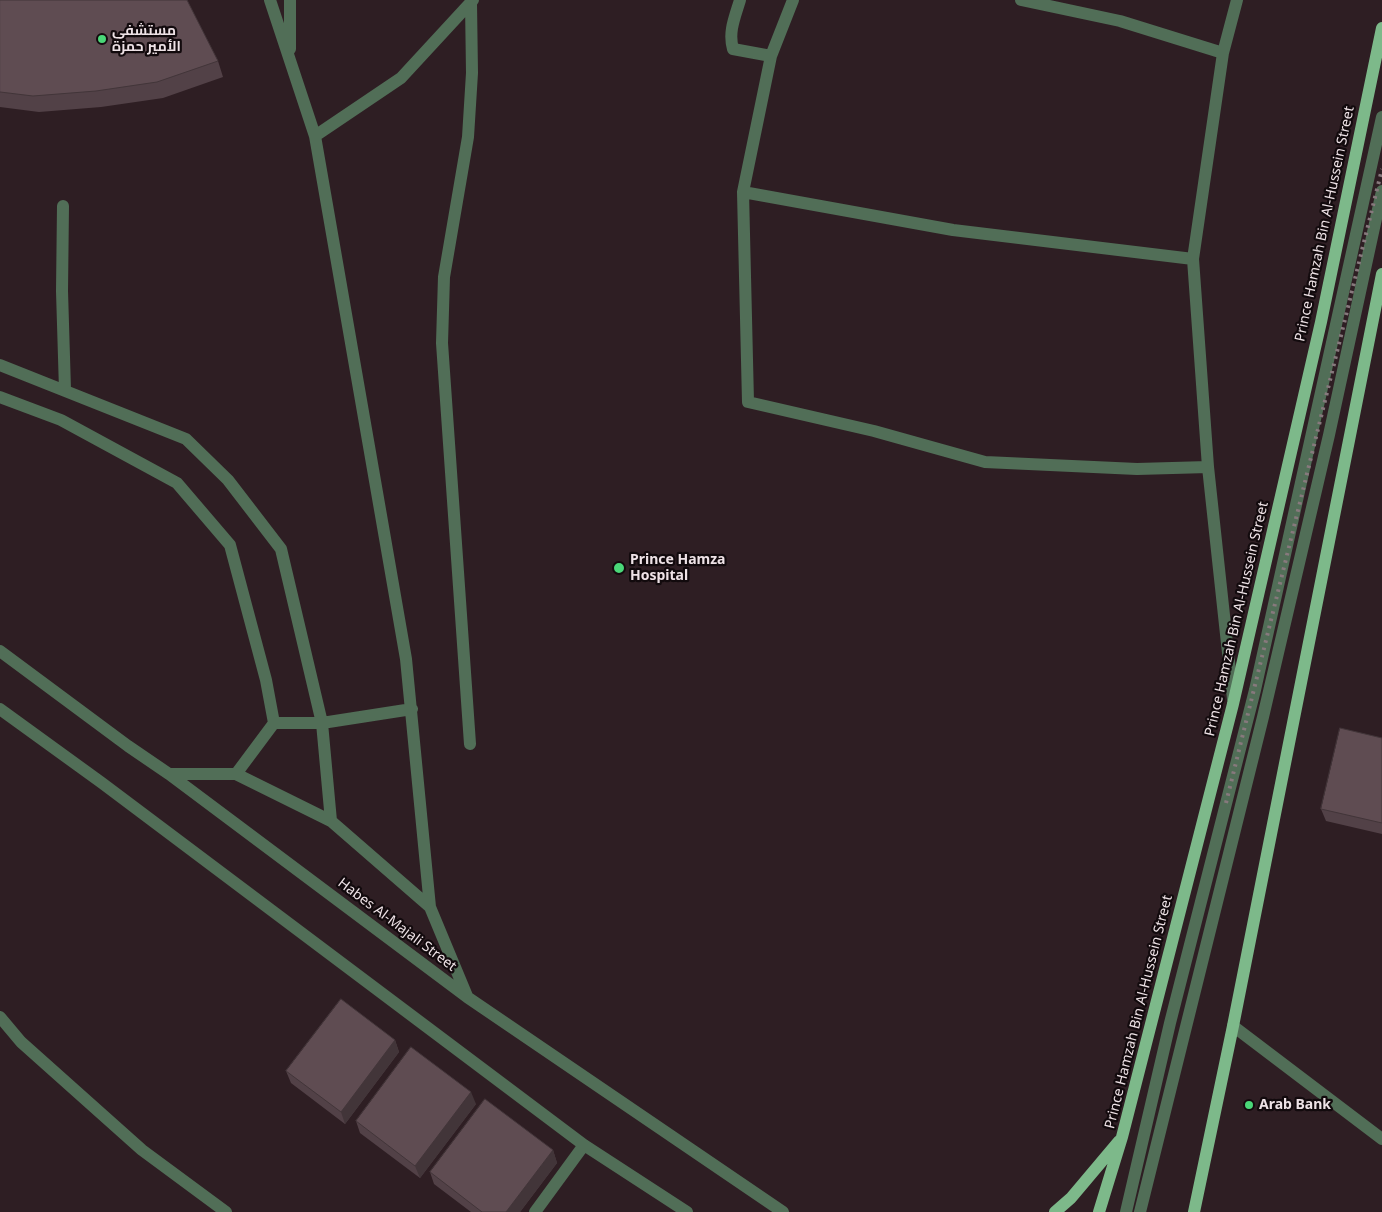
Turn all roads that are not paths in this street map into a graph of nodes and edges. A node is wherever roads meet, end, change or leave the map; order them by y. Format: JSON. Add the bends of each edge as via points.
{"nodes":[{"id":1,"x":270,"y":0,"type":"edge"},
{"id":2,"x":290,"y":0,"type":"edge"},
{"id":3,"x":740,"y":0,"type":"edge"},
{"id":4,"x":793,"y":0,"type":"edge"},
{"id":5,"x":1021,"y":0,"type":"edge"},
{"id":6,"x":1237,"y":0,"type":"edge"},
{"id":7,"x":472,"y":1,"type":"edge"},
{"id":8,"x":1382,"y":28,"type":"edge"},
{"id":9,"x":1223,"y":53,"type":"junction"},
{"id":10,"x":771,"y":56,"type":"junction"},
{"id":11,"x":290,"y":59,"type":"junction"},
{"id":12,"x":1382,"y":118,"type":"edge"},
{"id":13,"x":315,"y":136,"type":"junction"},
{"id":14,"x":1382,"y":191,"type":"edge"},
{"id":15,"x":743,"y":192,"type":"junction"},
{"id":16,"x":63,"y":206,"type":"dead end"},
{"id":17,"x":1193,"y":259,"type":"junction"},
{"id":18,"x":1382,"y":274,"type":"edge"},
{"id":19,"x":0,"y":365,"type":"edge"},
{"id":20,"x":65,"y":390,"type":"junction"},
{"id":21,"x":0,"y":397,"type":"edge"},
{"id":22,"x":1208,"y":467,"type":"junction"},
{"id":23,"x":0,"y":650,"type":"edge"},
{"id":24,"x":1233,"y":704,"type":"junction"},
{"id":25,"x":0,"y":709,"type":"edge"},
{"id":26,"x":412,"y":709,"type":"junction"},
{"id":27,"x":274,"y":723,"type":"junction"},
{"id":28,"x":322,"y":723,"type":"junction"},
{"id":29,"x":470,"y":744,"type":"dead end"},
{"id":30,"x":169,"y":774,"type":"junction"},
{"id":31,"x":236,"y":774,"type":"junction"},
{"id":32,"x":331,"y":821,"type":"junction"},
{"id":33,"x":430,"y":906,"type":"junction"},
{"id":34,"x":468,"y":997,"type":"junction"},
{"id":35,"x":0,"y":1017,"type":"edge"},
{"id":36,"x":1233,"y":1026,"type":"junction"},
{"id":37,"x":1122,"y":1137,"type":"junction"},
{"id":38,"x":1382,"y":1139,"type":"edge"},
{"id":39,"x":584,"y":1145,"type":"junction"},
{"id":40,"x":1199,"y":1188,"type":"junction"},
{"id":41,"x":226,"y":1212,"type":"edge"},
{"id":42,"x":535,"y":1212,"type":"edge"},
{"id":43,"x":687,"y":1212,"type":"edge"},
{"id":44,"x":783,"y":1212,"type":"edge"},
{"id":45,"x":1056,"y":1212,"type":"edge"},
{"id":46,"x":1099,"y":1212,"type":"edge"},
{"id":47,"x":1126,"y":1212,"type":"edge"},
{"id":48,"x":1140,"y":1212,"type":"edge"},
{"id":49,"x":1194,"y":1212,"type":"edge"},
{"id":50,"x":1204,"y":1212,"type":"edge"}],
"edges":[{"from":1,"to":11,"type":"street"},
{"from":2,"to":11,"type":"street"},
{"from":3,"to":10,"type":"street","via":[[730,32],[733,49]]},
{"from":4,"to":10,"type":"street"},
{"from":5,"to":9,"type":"street","via":[[1120,21]]},
{"from":6,"to":9,"type":"street"},
{"from":7,"to":13,"type":"street","via":[[400,78]]},
{"from":7,"to":29,"type":"street","via":[[468,137],[444,277],[442,314]]},
{"from":8,"to":24,"type":"main road","name":"Prince Hamzah Bin Al-Hussein Street","via":[[1321,322]]},
{"from":9,"to":17,"type":"street"},
{"from":10,"to":15,"type":"street"},
{"from":11,"to":13,"type":"street"},
{"from":12,"to":47,"type":"street","via":[[1255,690],[1170,1023]]},
{"from":13,"to":26,"type":"street"},
{"from":14,"to":48,"type":"street","via":[[1263,717]]},
{"from":15,"to":17,"type":"street","via":[[953,230]]},
{"from":15,"to":22,"type":"street","via":[[748,402],[874,431],[985,462],[1137,469]]},
{"from":16,"to":20,"type":"street"},
{"from":17,"to":22,"type":"street"},
{"from":18,"to":36,"type":"main road"},
{"from":19,"to":20,"type":"street"},
{"from":20,"to":28,"type":"street","via":[[186,439],[228,480],[281,549]]},
{"from":21,"to":27,"type":"street","via":[[61,420],[176,483],[230,544]]},
{"from":22,"to":24,"type":"street"},
{"from":23,"to":30,"type":"street","name":"Habes Al-Majali Street"},
{"from":24,"to":37,"type":"main road","name":"Prince Hamzah Bin Al-Hussein Street"},
{"from":25,"to":39,"type":"street"},
{"from":26,"to":28,"type":"street"},
{"from":26,"to":33,"type":"street"},
{"from":27,"to":28,"type":"street"},
{"from":27,"to":31,"type":"street"},
{"from":28,"to":32,"type":"street"},
{"from":30,"to":31,"type":"street"},
{"from":30,"to":34,"type":"street","name":"Habes Al-Majali Street"},
{"from":31,"to":32,"type":"street"},
{"from":32,"to":33,"type":"street"},
{"from":33,"to":34,"type":"street"},
{"from":34,"to":44,"type":"street","name":"Habes Al-Majali Street"},
{"from":35,"to":41,"type":"street","via":[[21,1042],[142,1150]]},
{"from":36,"to":38,"type":"street"},
{"from":36,"to":40,"type":"main road"},
{"from":37,"to":45,"type":"main road"},
{"from":37,"to":46,"type":"main road","name":"Prince Hamzah Bin Al-Hussein Street"},
{"from":39,"to":42,"type":"street"},
{"from":39,"to":43,"type":"street"},
{"from":40,"to":49,"type":"main road"},
{"from":40,"to":50,"type":"main road"}]}
